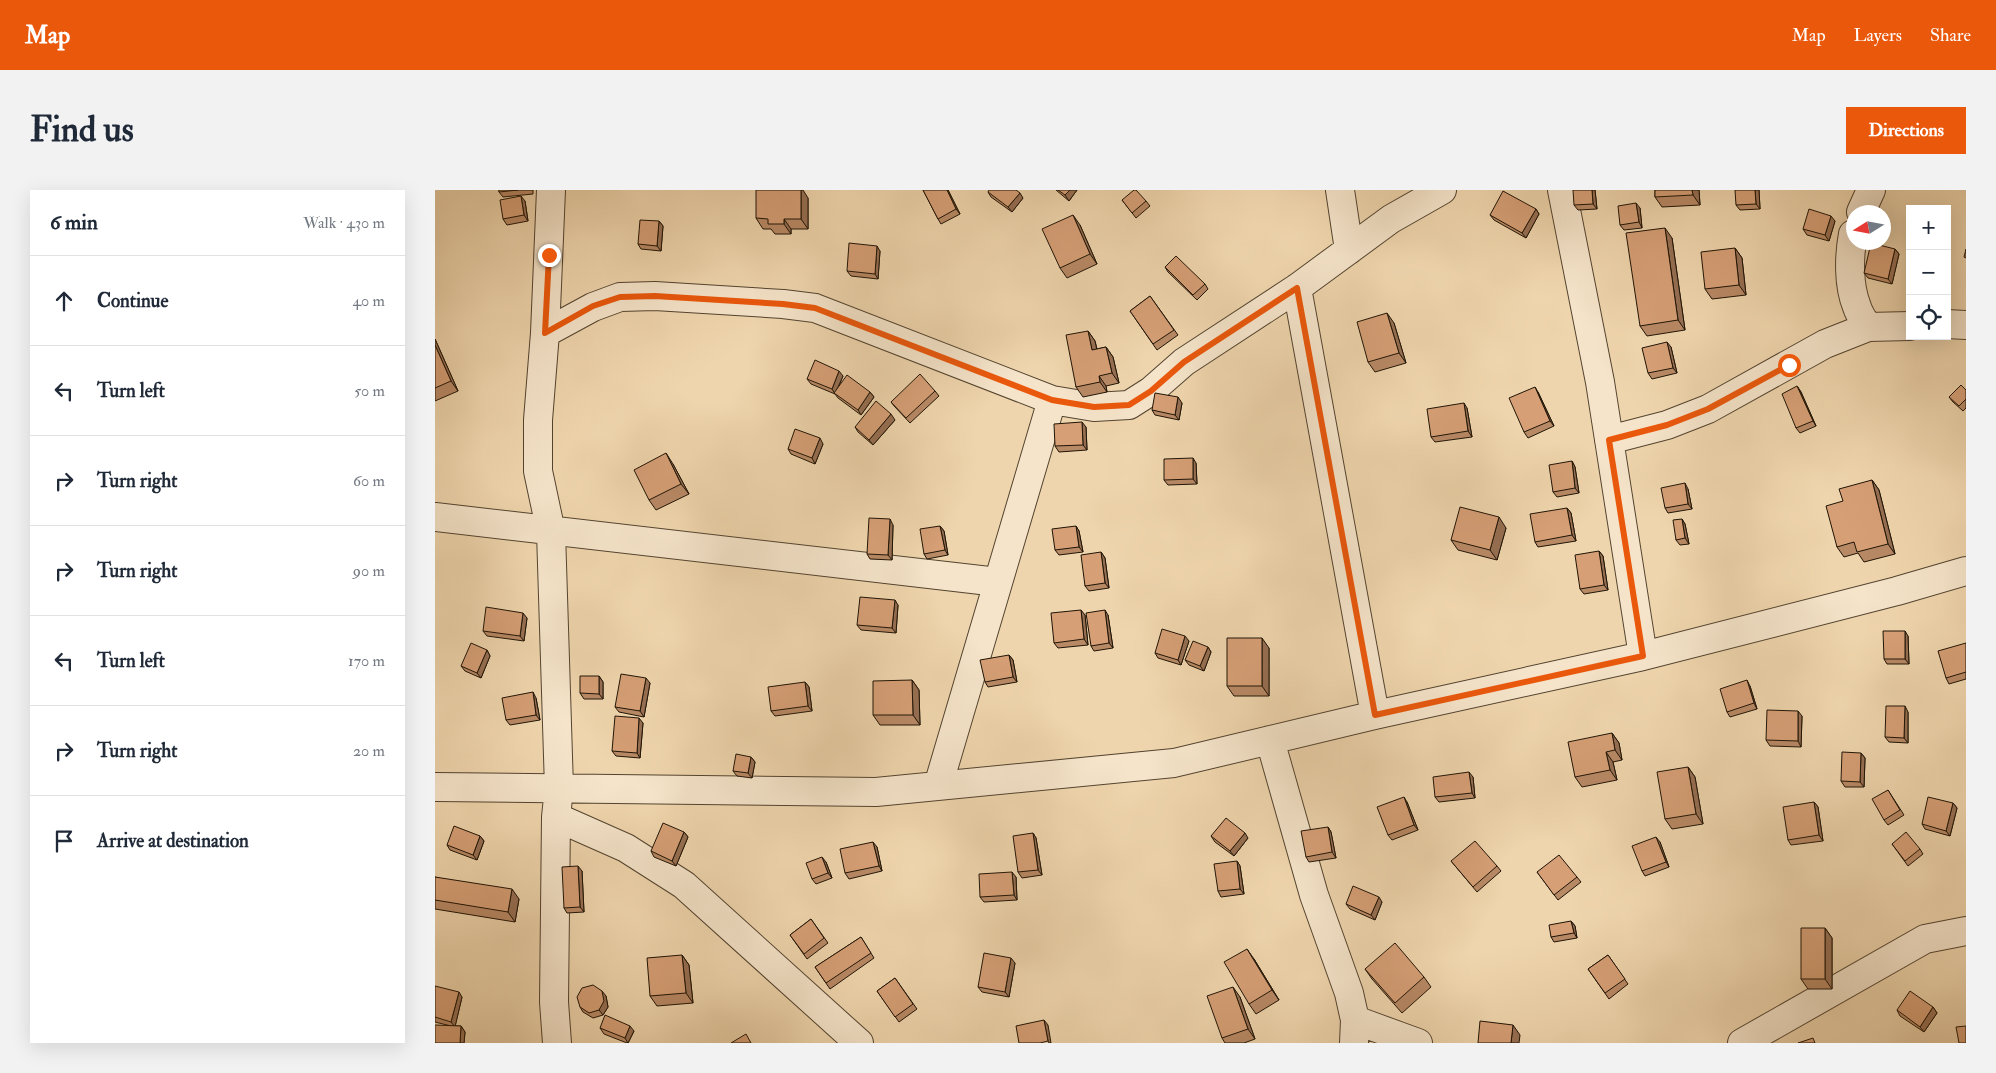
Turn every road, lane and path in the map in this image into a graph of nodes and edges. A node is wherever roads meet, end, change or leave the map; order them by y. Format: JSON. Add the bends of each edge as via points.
{"nodes":[{"id":1,"x":551,"y":190,"type":"edge"},
{"id":2,"x":1340,"y":190,"type":"edge"},
{"id":3,"x":1442,"y":190,"type":"edge"},
{"id":4,"x":1562,"y":190,"type":"edge"},
{"id":5,"x":1871,"y":190,"type":"edge"},
{"id":6,"x":1864,"y":205,"type":"edge"},
{"id":7,"x":1349,"y":250,"type":"junction"},
{"id":8,"x":1850,"y":250,"type":"edge"},
{"id":9,"x":1297,"y":288,"type":"junction"},
{"id":10,"x":1951,"y":324,"type":"edge"},
{"id":11,"x":1966,"y":325,"type":"edge"},
{"id":12,"x":1906,"y":326,"type":"edge"},
{"id":13,"x":1868,"y":327,"type":"junction"},
{"id":14,"x":545,"y":333,"type":"junction"},
{"id":15,"x":1052,"y":400,"type":"junction"},
{"id":16,"x":1609,"y":440,"type":"junction"},
{"id":17,"x":435,"y":518,"type":"edge"},
{"id":18,"x":551,"y":532,"type":"junction"},
{"id":19,"x":1966,"y":571,"type":"edge"},
{"id":20,"x":998,"y":582,"type":"junction"},
{"id":21,"x":1643,"y":656,"type":"junction"},
{"id":22,"x":1375,"y":715,"type":"junction"},
{"id":23,"x":1270,"y":740,"type":"junction"},
{"id":24,"x":938,"y":786,"type":"junction"},
{"id":25,"x":435,"y":787,"type":"edge"},
{"id":26,"x":559,"y":788,"type":"junction"},
{"id":27,"x":556,"y":818,"type":"junction"},
{"id":28,"x":1966,"y":931,"type":"edge"},
{"id":29,"x":1354,"y":1032,"type":"edge"},
{"id":30,"x":557,"y":1043,"type":"edge"},
{"id":31,"x":859,"y":1043,"type":"edge"},
{"id":32,"x":1418,"y":1043,"type":"edge"},
{"id":33,"x":1742,"y":1043,"type":"edge"}],
"edges":[{"from":1,"to":14,"type":"street"},
{"from":2,"to":7,"type":"street"},
{"from":3,"to":7,"type":"street","via":[[1391,219]]},
{"from":4,"to":16,"type":"street"},
{"from":5,"to":6,"type":"street"},
{"from":7,"to":9,"type":"street"},
{"from":8,"to":13,"type":"street","via":[[1852,289]]},
{"from":9,"to":15,"type":"street","via":[[1184,362],[1151,391],[1129,405],[1094,407]]},
{"from":9,"to":22,"type":"street"},
{"from":10,"to":11,"type":"street"},
{"from":12,"to":13,"type":"street"},
{"from":13,"to":16,"type":"street","via":[[1825,344],[1708,409],[1667,425]]},
{"from":14,"to":15,"type":"street","via":[[593,306],[620,297],[655,296],[815,308]]},
{"from":14,"to":18,"type":"street","via":[[538,420],[538,471]]},
{"from":15,"to":20,"type":"street"},
{"from":16,"to":21,"type":"street"},
{"from":17,"to":18,"type":"street"},
{"from":18,"to":20,"type":"street"},
{"from":18,"to":26,"type":"street"},
{"from":19,"to":21,"type":"street"},
{"from":20,"to":24,"type":"street"},
{"from":21,"to":22,"type":"street"},
{"from":22,"to":23,"type":"street"},
{"from":23,"to":24,"type":"street","via":[[1174,763]]},
{"from":23,"to":29,"type":"street","via":[[1314,895],[1349,993]]},
{"from":24,"to":26,"type":"street","via":[[876,792]]},
{"from":25,"to":26,"type":"street"},
{"from":26,"to":27,"type":"street"},
{"from":27,"to":30,"type":"street"},
{"from":27,"to":31,"type":"street","via":[[626,848],[684,885]]},
{"from":28,"to":33,"type":"street","via":[[1925,939]]},
{"from":29,"to":32,"type":"street"}]}
